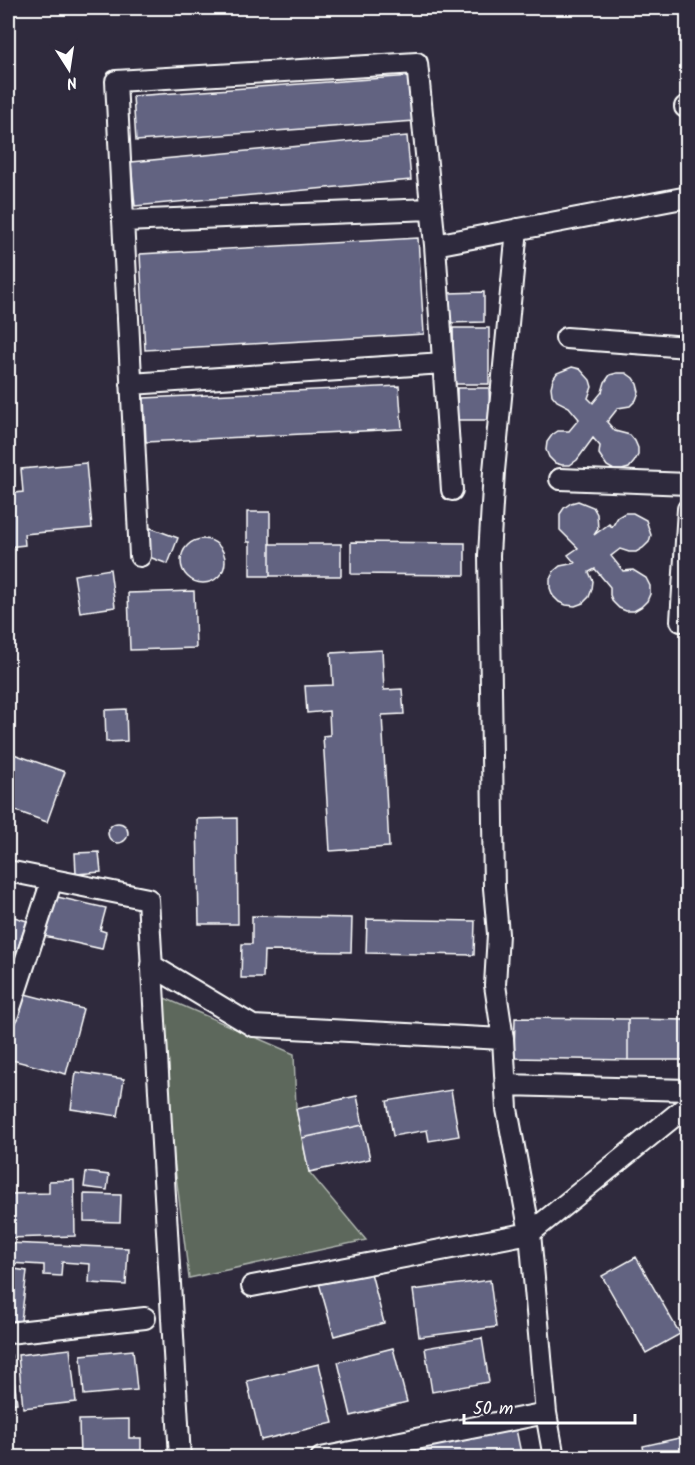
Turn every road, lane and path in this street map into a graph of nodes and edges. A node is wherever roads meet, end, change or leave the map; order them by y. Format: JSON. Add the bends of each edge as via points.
{"nodes":[{"id":1,"x":687,"y":197,"type":"edge"},
{"id":2,"x":431,"y":209,"type":"junction"},
{"id":3,"x":123,"y":221,"type":"junction"},
{"id":4,"x":517,"y":229,"type":"junction"},
{"id":5,"x":435,"y":245,"type":"junction"},
{"id":6,"x":566,"y":338,"type":"dead end"},
{"id":7,"x":687,"y":347,"type":"edge"},
{"id":8,"x":443,"y":363,"type":"junction"},
{"id":9,"x":131,"y":384,"type":"junction"},
{"id":10,"x":560,"y":479,"type":"dead end"},
{"id":11,"x":687,"y":484,"type":"edge"},
{"id":12,"x":452,"y":490,"type":"dead end"},
{"id":13,"x":687,"y":510,"type":"edge"},
{"id":14,"x":140,"y":556,"type":"dead end"},
{"id":15,"x":681,"y":621,"type":"dead end"},
{"id":16,"x":8,"y":872,"type":"edge"},
{"id":17,"x":52,"y":880,"type":"junction"},
{"id":18,"x":151,"y":965,"type":"junction"},
{"id":19,"x":8,"y":1014,"type":"edge"},
{"id":20,"x":503,"y":1039,"type":"junction"},
{"id":21,"x":506,"y":1085,"type":"junction"},
{"id":22,"x":687,"y":1090,"type":"edge"},
{"id":23,"x":687,"y":1105,"type":"edge"},
{"id":24,"x":530,"y":1233,"type":"junction"},
{"id":25,"x":252,"y":1286,"type":"dead end"},
{"id":26,"x":145,"y":1318,"type":"dead end"},
{"id":27,"x":8,"y":1333,"type":"edge"},
{"id":28,"x":546,"y":1413,"type":"junction"},
{"id":29,"x":180,"y":1458,"type":"edge"},
{"id":30,"x":321,"y":1458,"type":"edge"},
{"id":31,"x":554,"y":1458,"type":"edge"}],
"edges":[{"from":1,"to":4,"type":"street"},
{"from":2,"to":3,"type":"street"},
{"from":2,"to":3,"type":"street","via":[[417,63],[116,81]]},
{"from":2,"to":5,"type":"street"},
{"from":3,"to":9,"type":"street"},
{"from":4,"to":5,"type":"street"},
{"from":4,"to":20,"type":"street","via":[[489,555],[498,934],[495,985]]},
{"from":5,"to":8,"type":"street"},
{"from":6,"to":7,"type":"street"},
{"from":8,"to":9,"type":"street"},
{"from":8,"to":12,"type":"street"},
{"from":9,"to":14,"type":"street"},
{"from":10,"to":11,"type":"street"},
{"from":13,"to":15,"type":"street"},
{"from":16,"to":17,"type":"street"},
{"from":17,"to":18,"type":"street","via":[[148,899]]},
{"from":17,"to":19,"type":"street"},
{"from":18,"to":20,"type":"street","via":[[252,1026]]},
{"from":18,"to":29,"type":"street"},
{"from":20,"to":21,"type":"street"},
{"from":21,"to":22,"type":"street"},
{"from":21,"to":24,"type":"street"},
{"from":23,"to":24,"type":"street"},
{"from":24,"to":25,"type":"street"},
{"from":24,"to":28,"type":"street"},
{"from":26,"to":27,"type":"street"},
{"from":28,"to":30,"type":"street"},
{"from":28,"to":31,"type":"street"}]}
